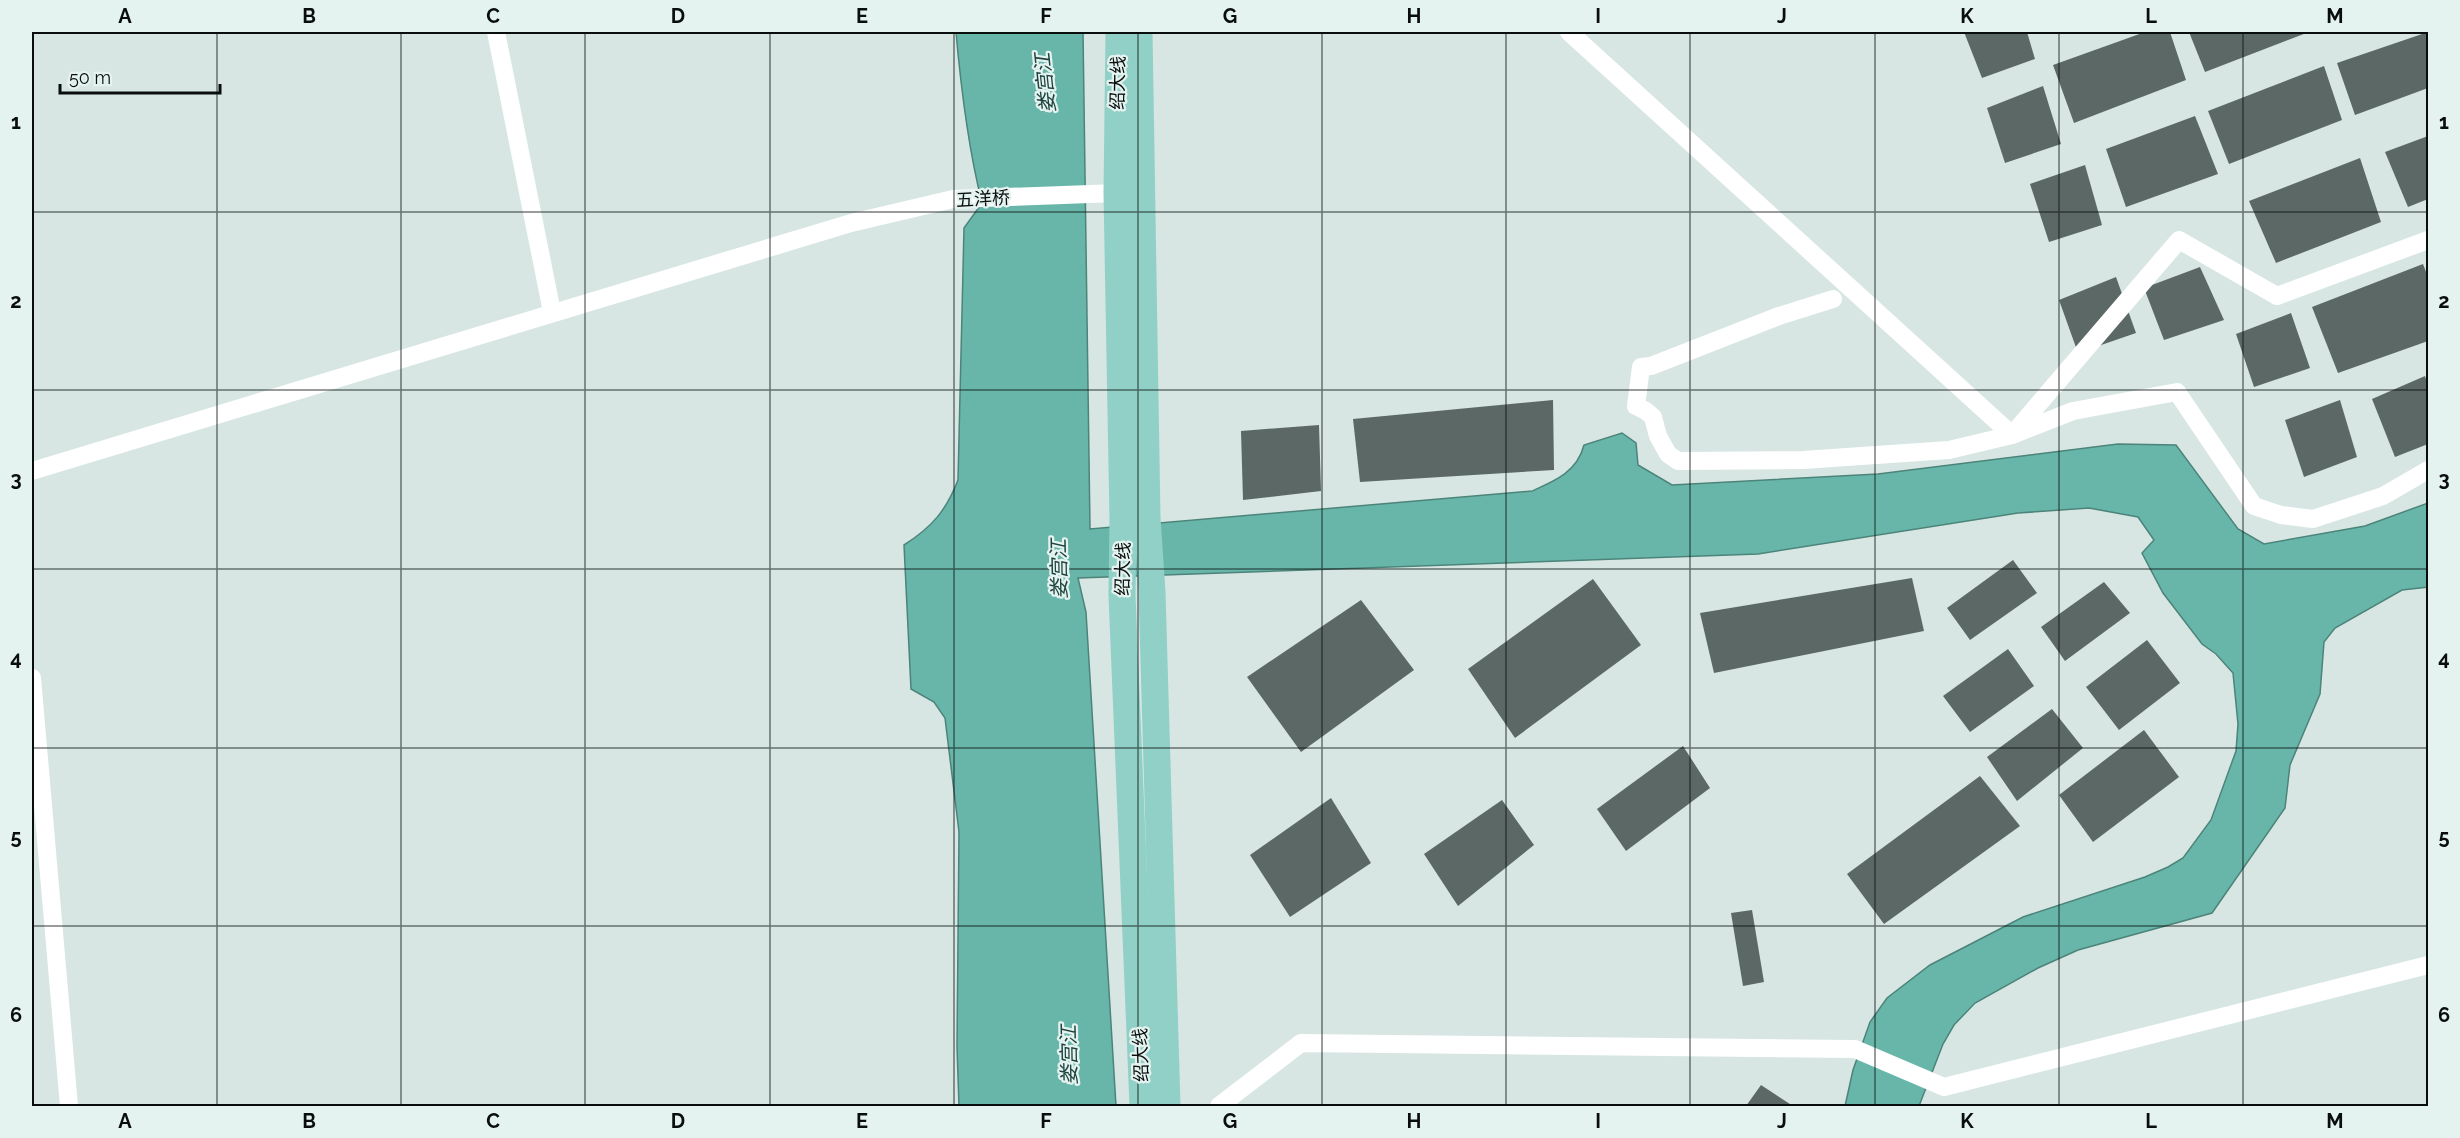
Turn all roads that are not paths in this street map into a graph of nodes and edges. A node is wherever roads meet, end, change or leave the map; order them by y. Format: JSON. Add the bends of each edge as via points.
{"nodes":[{"id":1,"x":496,"y":32,"type":"edge"},
{"id":2,"x":1119,"y":32,"type":"edge"},
{"id":3,"x":1139,"y":32,"type":"edge"},
{"id":4,"x":1569,"y":32,"type":"edge"},
{"id":5,"x":1117,"y":193,"type":"junction"},
{"id":6,"x":2428,"y":240,"type":"edge"},
{"id":7,"x":1833,"y":299,"type":"dead end"},
{"id":8,"x":552,"y":312,"type":"junction"},
{"id":9,"x":2012,"y":435,"type":"junction"},
{"id":10,"x":2428,"y":470,"type":"edge"},
{"id":11,"x":32,"y":471,"type":"edge"},
{"id":12,"x":1135,"y":519,"type":"junction"},
{"id":13,"x":32,"y":678,"type":"edge"},
{"id":14,"x":2428,"y":965,"type":"edge"},
{"id":15,"x":69,"y":1107,"type":"edge"},
{"id":16,"x":1143,"y":1107,"type":"edge"},
{"id":17,"x":1167,"y":1107,"type":"edge"},
{"id":18,"x":1219,"y":1107,"type":"edge"}],
"edges":[{"from":1,"to":8,"type":"street"},
{"from":2,"to":5,"type":"main road","name":"绍大线"},
{"from":3,"to":12,"type":"main road","name":"绍大线"},
{"from":4,"to":9,"type":"street"},
{"from":5,"to":8,"type":"street","name":"五洋桥","via":[[953,199],[851,223]]},
{"from":5,"to":12,"type":"main road","name":"绍大线"},
{"from":6,"to":9,"type":"street","via":[[2277,296],[2179,240]]},
{"from":7,"to":9,"type":"street","via":[[1641,367],[1636,406],[1653,417],[1668,454],[1688,461],[1803,460],[1949,450]]},
{"from":8,"to":11,"type":"street","name":"五洋桥"},
{"from":9,"to":10,"type":"street","via":[[2073,411],[2176,392],[2254,506],[2313,519],[2384,496]]},
{"from":12,"to":16,"type":"main road","name":"绍大线","via":[[1122,596]]},
{"from":12,"to":17,"type":"main road","name":"绍大线","via":[[1152,592]]},
{"from":13,"to":15,"type":"street"},
{"from":14,"to":18,"type":"street","via":[[1944,1087],[1855,1049],[1301,1043]]}]}
